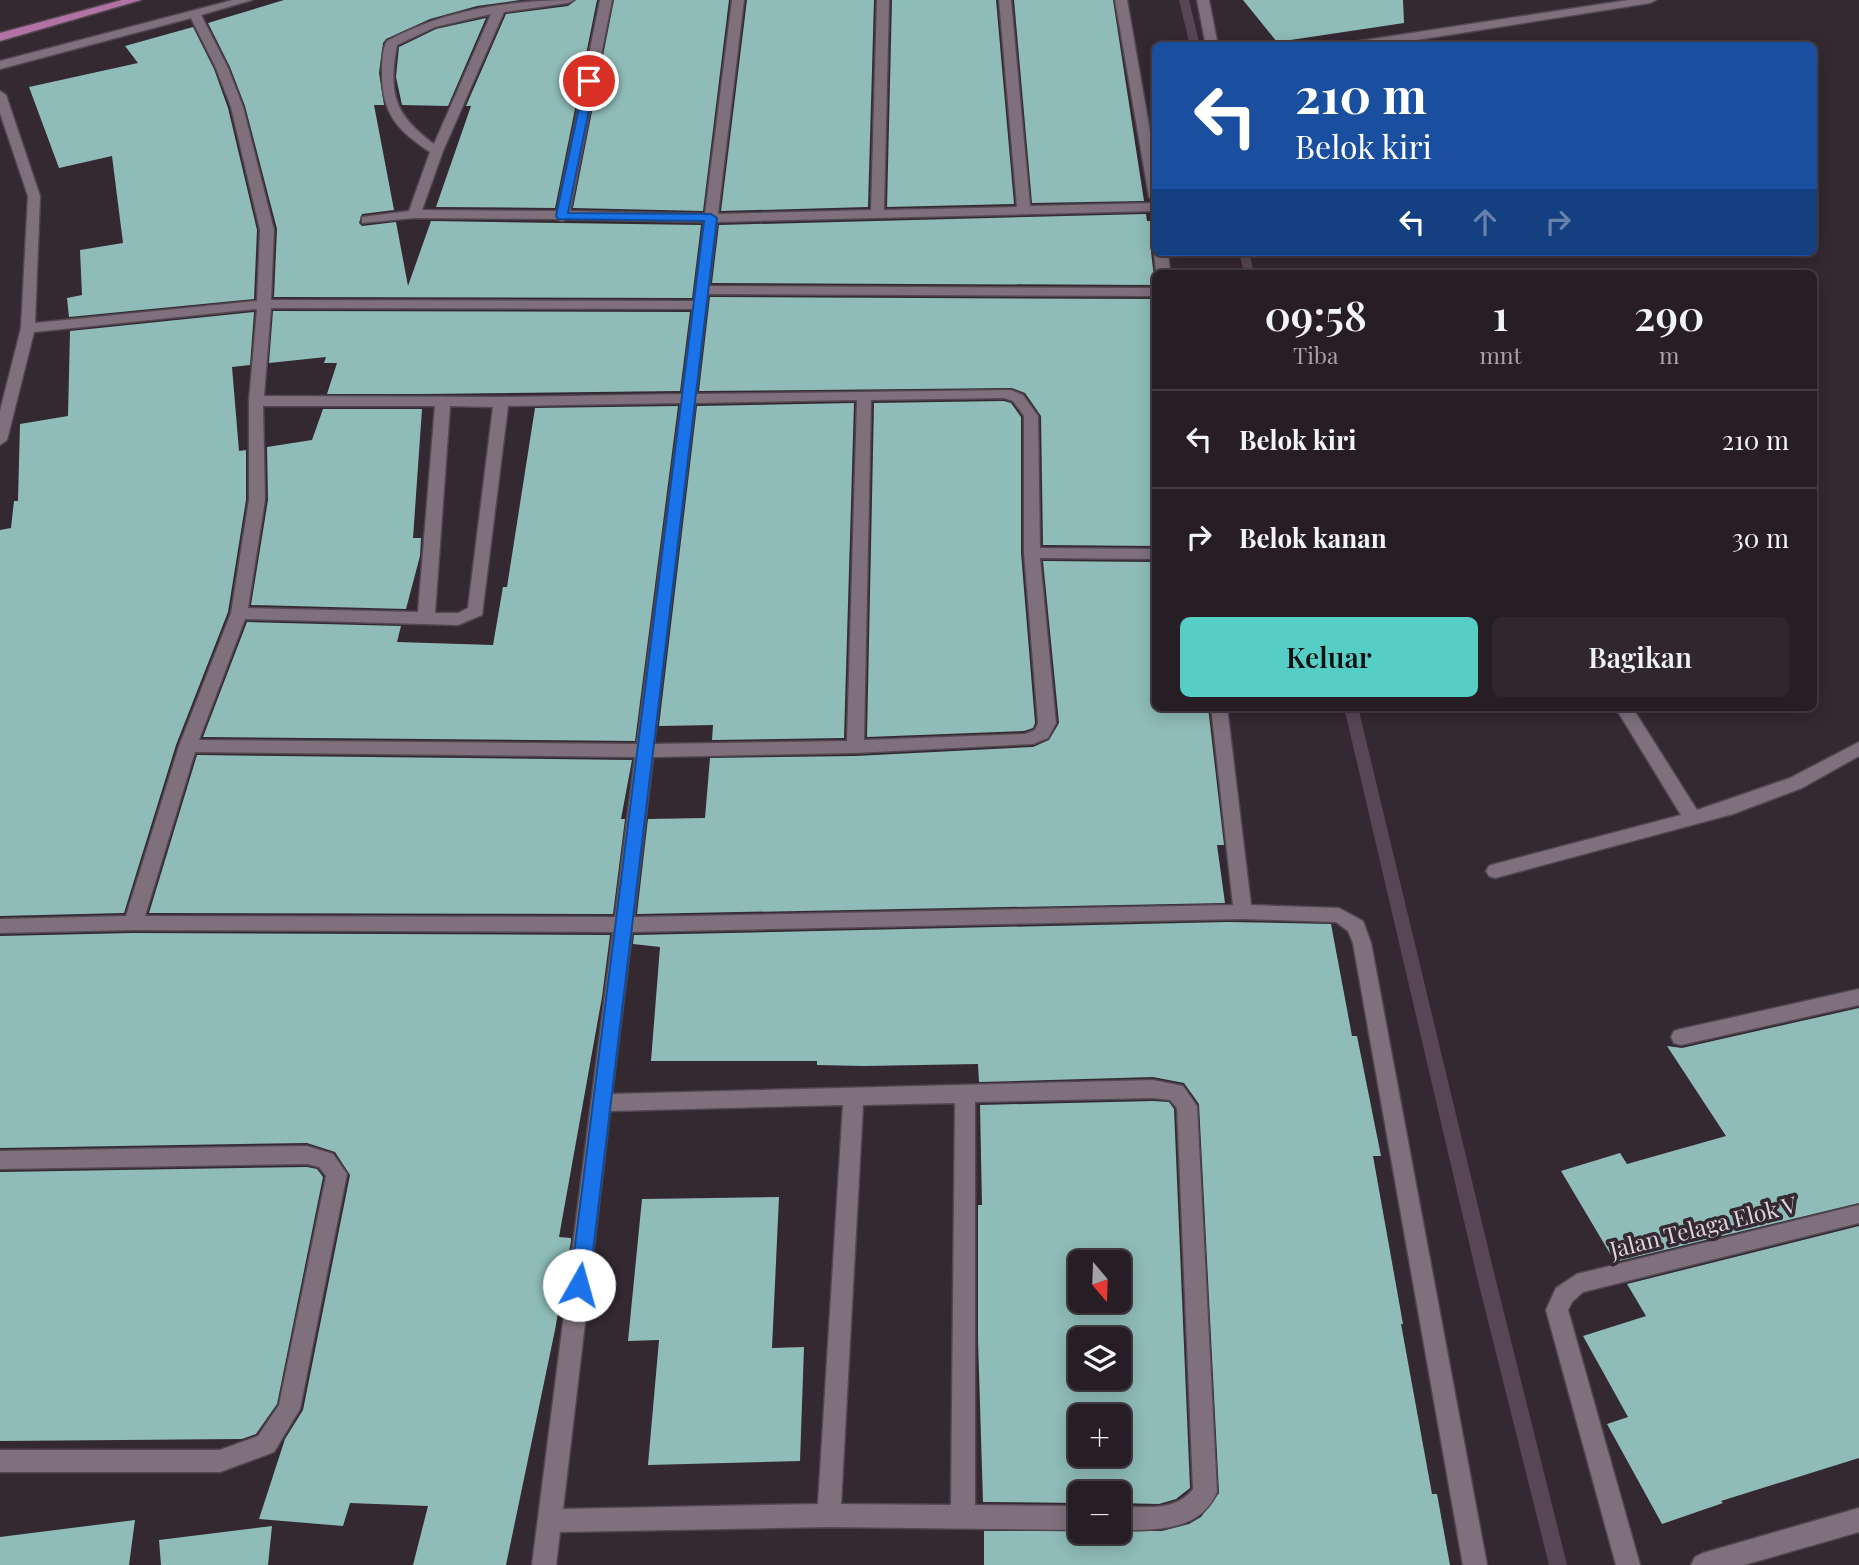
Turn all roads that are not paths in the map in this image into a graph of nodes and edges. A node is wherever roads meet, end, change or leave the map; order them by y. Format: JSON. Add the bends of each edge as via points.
{"nodes":[{"id":1,"x":135,"y":0,"type":"edge"},
{"id":2,"x":246,"y":0,"type":"edge"},
{"id":3,"x":568,"y":0,"type":"edge"},
{"id":4,"x":606,"y":0,"type":"edge"},
{"id":5,"x":738,"y":0,"type":"edge"},
{"id":6,"x":883,"y":0,"type":"edge"},
{"id":7,"x":1005,"y":0,"type":"edge"},
{"id":8,"x":1121,"y":0,"type":"edge"},
{"id":9,"x":1203,"y":0,"type":"edge"},
{"id":10,"x":1650,"y":0,"type":"edge"},
{"id":11,"x":499,"y":10,"type":"junction"},
{"id":12,"x":195,"y":15,"type":"junction"},
{"id":13,"x":0,"y":37,"type":"edge"},
{"id":14,"x":1211,"y":42,"type":"edge"},
{"id":15,"x":1379,"y":42,"type":"edge"},
{"id":16,"x":0,"y":65,"type":"edge"},
{"id":17,"x":0,"y":94,"type":"edge"},
{"id":18,"x":437,"y":151,"type":"junction"},
{"id":19,"x":1152,"y":180,"type":"edge"},
{"id":20,"x":1152,"y":207,"type":"edge"},
{"id":21,"x":1024,"y":211,"type":"junction"},
{"id":22,"x":414,"y":214,"type":"junction"},
{"id":23,"x":877,"y":214,"type":"junction"},
{"id":24,"x":562,"y":216,"type":"junction"},
{"id":25,"x":711,"y":218,"type":"junction"},
{"id":26,"x":367,"y":220,"type":"dead end"},
{"id":27,"x":1152,"y":292,"type":"edge"},
{"id":28,"x":701,"y":298,"type":"junction"},
{"id":29,"x":264,"y":304,"type":"junction"},
{"id":30,"x":28,"y":328,"type":"junction"},
{"id":31,"x":864,"y":396,"type":"junction"},
{"id":32,"x":689,"y":398,"type":"junction"},
{"id":33,"x":256,"y":401,"type":"junction"},
{"id":34,"x":443,"y":402,"type":"junction"},
{"id":35,"x":501,"y":402,"type":"junction"},
{"id":36,"x":0,"y":440,"type":"edge"},
{"id":37,"x":1032,"y":553,"type":"junction"},
{"id":38,"x":1152,"y":554,"type":"edge"},
{"id":39,"x":239,"y":613,"type":"junction"},
{"id":40,"x":426,"y":618,"type":"junction"},
{"id":41,"x":1219,"y":711,"type":"edge"},
{"id":42,"x":1625,"y":711,"type":"edge"},
{"id":43,"x":188,"y":746,"type":"junction"},
{"id":44,"x":855,"y":747,"type":"junction"},
{"id":45,"x":1859,"y":748,"type":"edge"},
{"id":46,"x":645,"y":751,"type":"junction"},
{"id":47,"x":1692,"y":818,"type":"junction"},
{"id":48,"x":1495,"y":871,"type":"dead end"},
{"id":49,"x":1244,"y":912,"type":"junction"},
{"id":50,"x":133,"y":923,"type":"junction"},
{"id":51,"x":624,"y":925,"type":"junction"},
{"id":52,"x":0,"y":926,"type":"edge"},
{"id":53,"x":1859,"y":997,"type":"edge"},
{"id":54,"x":1681,"y":1037,"type":"dead end"},
{"id":55,"x":965,"y":1095,"type":"junction"},
{"id":56,"x":854,"y":1096,"type":"junction"},
{"id":57,"x":602,"y":1102,"type":"junction"},
{"id":58,"x":0,"y":1160,"type":"edge"},
{"id":59,"x":1859,"y":1214,"type":"edge"},
{"id":60,"x":0,"y":1461,"type":"edge"},
{"id":61,"x":829,"y":1515,"type":"junction"},
{"id":62,"x":963,"y":1516,"type":"junction"},
{"id":63,"x":1068,"y":1518,"type":"edge"},
{"id":64,"x":1131,"y":1518,"type":"edge"},
{"id":65,"x":1859,"y":1520,"type":"edge"},
{"id":66,"x":550,"y":1521,"type":"junction"},
{"id":67,"x":544,"y":1565,"type":"edge"},
{"id":68,"x":1475,"y":1565,"type":"edge"},
{"id":69,"x":1628,"y":1565,"type":"edge"},
{"id":70,"x":1703,"y":1565,"type":"edge"}],
"edges":[{"from":1,"to":13,"type":"main road"},
{"from":2,"to":12,"type":"street"},
{"from":3,"to":11,"type":"street"},
{"from":4,"to":24,"type":"street"},
{"from":5,"to":25,"type":"street"},
{"from":6,"to":23,"type":"street"},
{"from":7,"to":21,"type":"street"},
{"from":8,"to":19,"type":"street"},
{"from":9,"to":14,"type":"street"},
{"from":10,"to":15,"type":"street"},
{"from":11,"to":18,"type":"street"},
{"from":11,"to":18,"type":"street","via":[[440,22],[391,43],[388,68],[393,111]]},
{"from":12,"to":16,"type":"street"},
{"from":12,"to":29,"type":"street","via":[[237,107],[267,230]]},
{"from":17,"to":30,"type":"street","via":[[34,196]]},
{"from":18,"to":22,"type":"street"},
{"from":20,"to":21,"type":"street"},
{"from":21,"to":23,"type":"street"},
{"from":22,"to":24,"type":"street"},
{"from":22,"to":26,"type":"street"},
{"from":23,"to":25,"type":"street"},
{"from":24,"to":25,"type":"street"},
{"from":25,"to":28,"type":"street"},
{"from":27,"to":28,"type":"street"},
{"from":28,"to":29,"type":"street"},
{"from":28,"to":32,"type":"street"},
{"from":29,"to":30,"type":"street"},
{"from":29,"to":33,"type":"street"},
{"from":30,"to":36,"type":"street"},
{"from":31,"to":32,"type":"street"},
{"from":31,"to":37,"type":"street","via":[[1006,393],[1018,398],[1031,416]]},
{"from":31,"to":44,"type":"street"},
{"from":32,"to":35,"type":"street"},
{"from":32,"to":46,"type":"street"},
{"from":33,"to":34,"type":"street"},
{"from":33,"to":39,"type":"street","via":[[257,500]]},
{"from":34,"to":35,"type":"street"},
{"from":34,"to":40,"type":"street"},
{"from":35,"to":40,"type":"street","via":[[476,611],[458,619]]},
{"from":37,"to":38,"type":"street"},
{"from":37,"to":44,"type":"street","via":[[1047,723],[1042,734],[1027,740]]},
{"from":39,"to":40,"type":"street"},
{"from":39,"to":43,"type":"street"},
{"from":41,"to":49,"type":"street"},
{"from":42,"to":47,"type":"street"},
{"from":43,"to":46,"type":"street"},
{"from":43,"to":50,"type":"street"},
{"from":44,"to":46,"type":"street"},
{"from":45,"to":47,"type":"street","via":[[1796,783]]},
{"from":46,"to":51,"type":"street"},
{"from":47,"to":48,"type":"street"},
{"from":49,"to":51,"type":"street"},
{"from":49,"to":68,"type":"street","via":[[1339,915],[1356,926]]},
{"from":50,"to":51,"type":"street"},
{"from":50,"to":52,"type":"street"},
{"from":51,"to":57,"type":"street"},
{"from":53,"to":54,"type":"street"},
{"from":55,"to":56,"type":"street"},
{"from":55,"to":62,"type":"street"},
{"from":55,"to":64,"type":"street","via":[[1153,1088],[1176,1091],[1187,1107],[1205,1492],[1198,1505],[1180,1516]]},
{"from":56,"to":57,"type":"street"},
{"from":56,"to":61,"type":"street"},
{"from":57,"to":66,"type":"street"},
{"from":58,"to":60,"type":"street","via":[[307,1155],[326,1160],[337,1174],[289,1409],[266,1444],[220,1461]]},
{"from":59,"to":69,"type":"street","name":"Jalan Telaga Elok V","via":[[1577,1284],[1564,1295],[1557,1310]]},
{"from":61,"to":62,"type":"street"},
{"from":61,"to":66,"type":"street"},
{"from":62,"to":63,"type":"street"},
{"from":65,"to":70,"type":"street"},
{"from":66,"to":67,"type":"street"}]}
